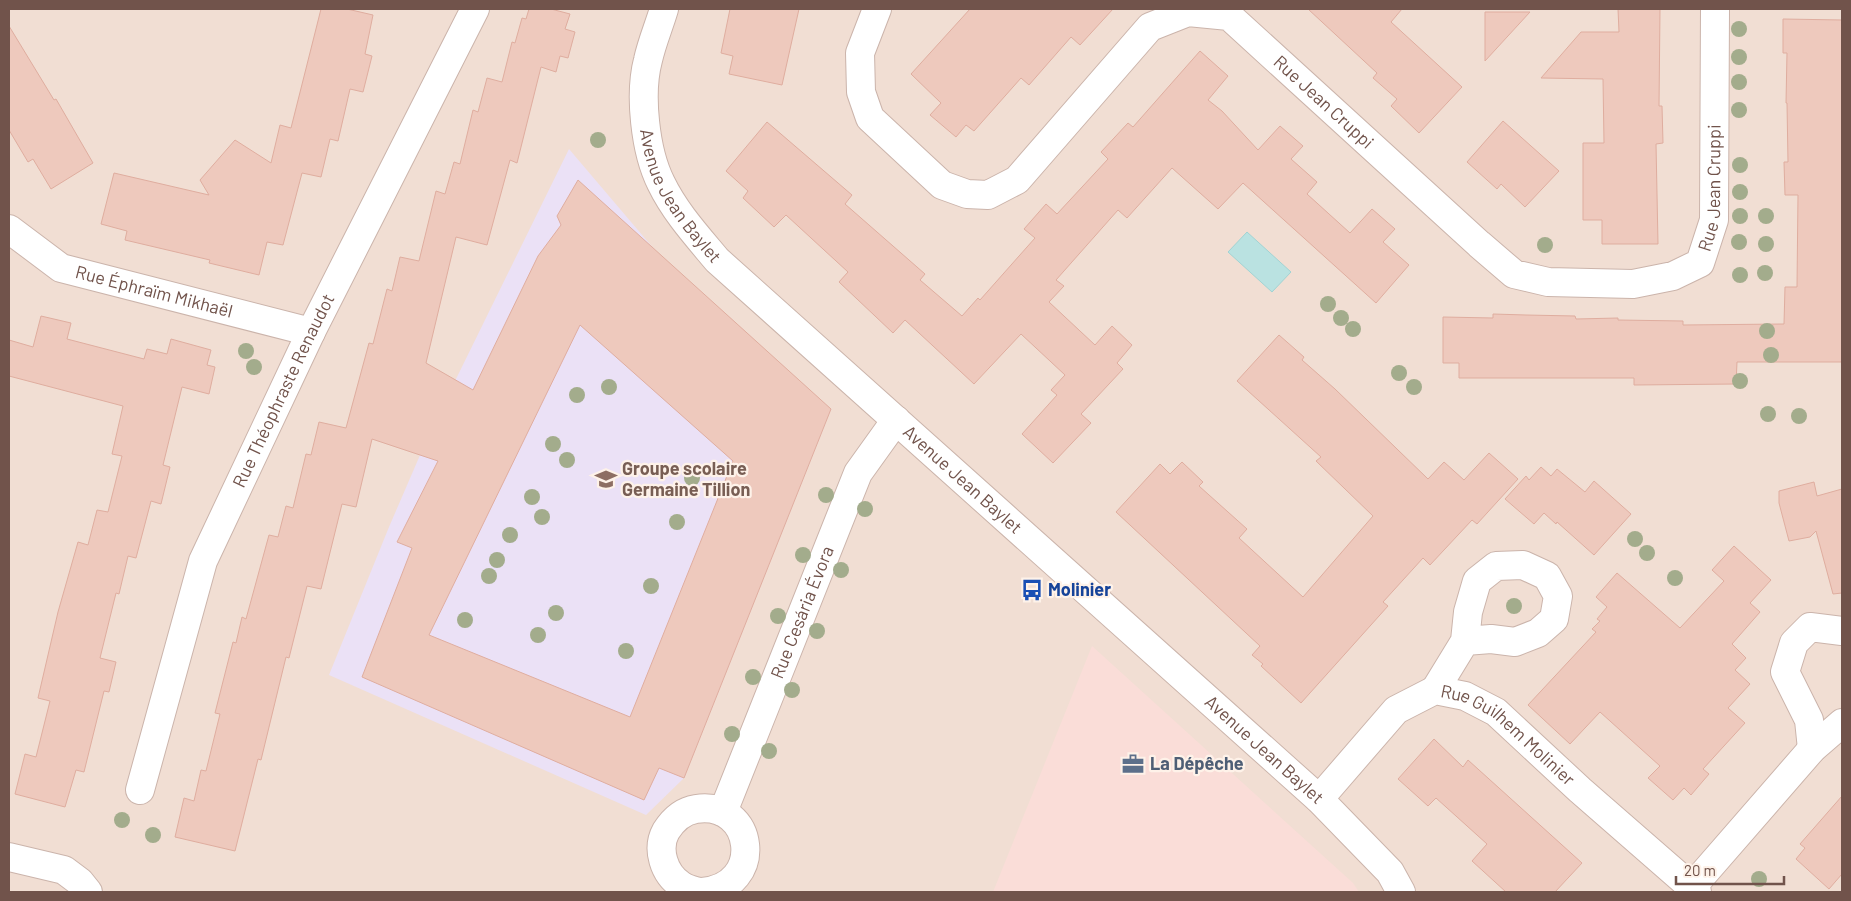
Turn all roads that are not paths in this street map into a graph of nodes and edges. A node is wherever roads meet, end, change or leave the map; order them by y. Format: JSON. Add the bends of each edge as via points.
{"nodes":[{"id":1,"x":474,"y":9,"type":"edge"},
{"id":2,"x":664,"y":9,"type":"edge"},
{"id":3,"x":877,"y":9,"type":"edge"},
{"id":4,"x":1715,"y":9,"type":"edge"},
{"id":5,"x":9,"y":229,"type":"edge"},
{"id":6,"x":311,"y":332,"type":"junction"},
{"id":7,"x":896,"y":420,"type":"junction"},
{"id":8,"x":1842,"y":630,"type":"edge"},
{"id":9,"x":1465,"y":641,"type":"dead end"},
{"id":10,"x":1434,"y":690,"type":"junction"},
{"id":11,"x":1842,"y":723,"type":"edge"},
{"id":12,"x":1812,"y":749,"type":"junction"},
{"id":13,"x":140,"y":790,"type":"dead end"},
{"id":14,"x":1319,"y":799,"type":"junction"},
{"id":15,"x":723,"y":812,"type":"junction"},
{"id":16,"x":9,"y":857,"type":"edge"},
{"id":17,"x":1694,"y":889,"type":"edge"},
{"id":18,"x":88,"y":892,"type":"edge"},
{"id":19,"x":700,"y":892,"type":"edge"},
{"id":20,"x":1401,"y":892,"type":"edge"}],
"edges":[{"from":1,"to":6,"type":"street","name":"Rue Théophraste Renaudot"},
{"from":2,"to":7,"type":"street","name":"Avenue Jean Baylet","via":[[647,61],[644,105],[648,144],[660,182],[684,220],[717,260]]},
{"from":3,"to":4,"type":"street","name":"Rue Jean Cruppi","via":[[860,53],[861,92],[870,118],[942,185],[967,194],[988,195],[1017,180],[1150,27],[1188,12],[1228,16],[1514,274],[1548,282],[1633,284],[1673,276],[1700,263],[1714,220]]},
{"from":5,"to":6,"type":"street","name":"Rue Éphraïm Mikhaël","via":[[61,268]]},
{"from":6,"to":13,"type":"street","name":"Rue Théophraste Renaudot","via":[[203,561]]},
{"from":7,"to":14,"type":"street","name":"Avenue Jean Baylet"},
{"from":7,"to":15,"type":"street","name":"Rue Cesária Évora","via":[[858,473]]},
{"from":8,"to":12,"type":"street","via":[[1810,627],[1794,643],[1785,672],[1809,720]]},
{"from":9,"to":10,"type":"street"},
{"from":10,"to":14,"type":"street","name":"Rue Guilhem Molinier","via":[[1396,710]]},
{"from":10,"to":17,"type":"street","name":"Rue Guilhem Molinier","via":[[1464,696],[1496,712]]},
{"from":11,"to":12,"type":"street"},
{"from":12,"to":17,"type":"street"},
{"from":14,"to":20,"type":"street","name":"Avenue Jean Baylet","via":[[1390,872]]},
{"from":15,"to":19,"type":"street","via":[[739,827],[745,839],[743,866],[726,886]]},
{"from":15,"to":19,"type":"street","via":[[706,808],[693,810],[671,823],[664,834],[662,847],[667,870],[680,885]]},
{"from":16,"to":18,"type":"street","via":[[64,870]]}]}
